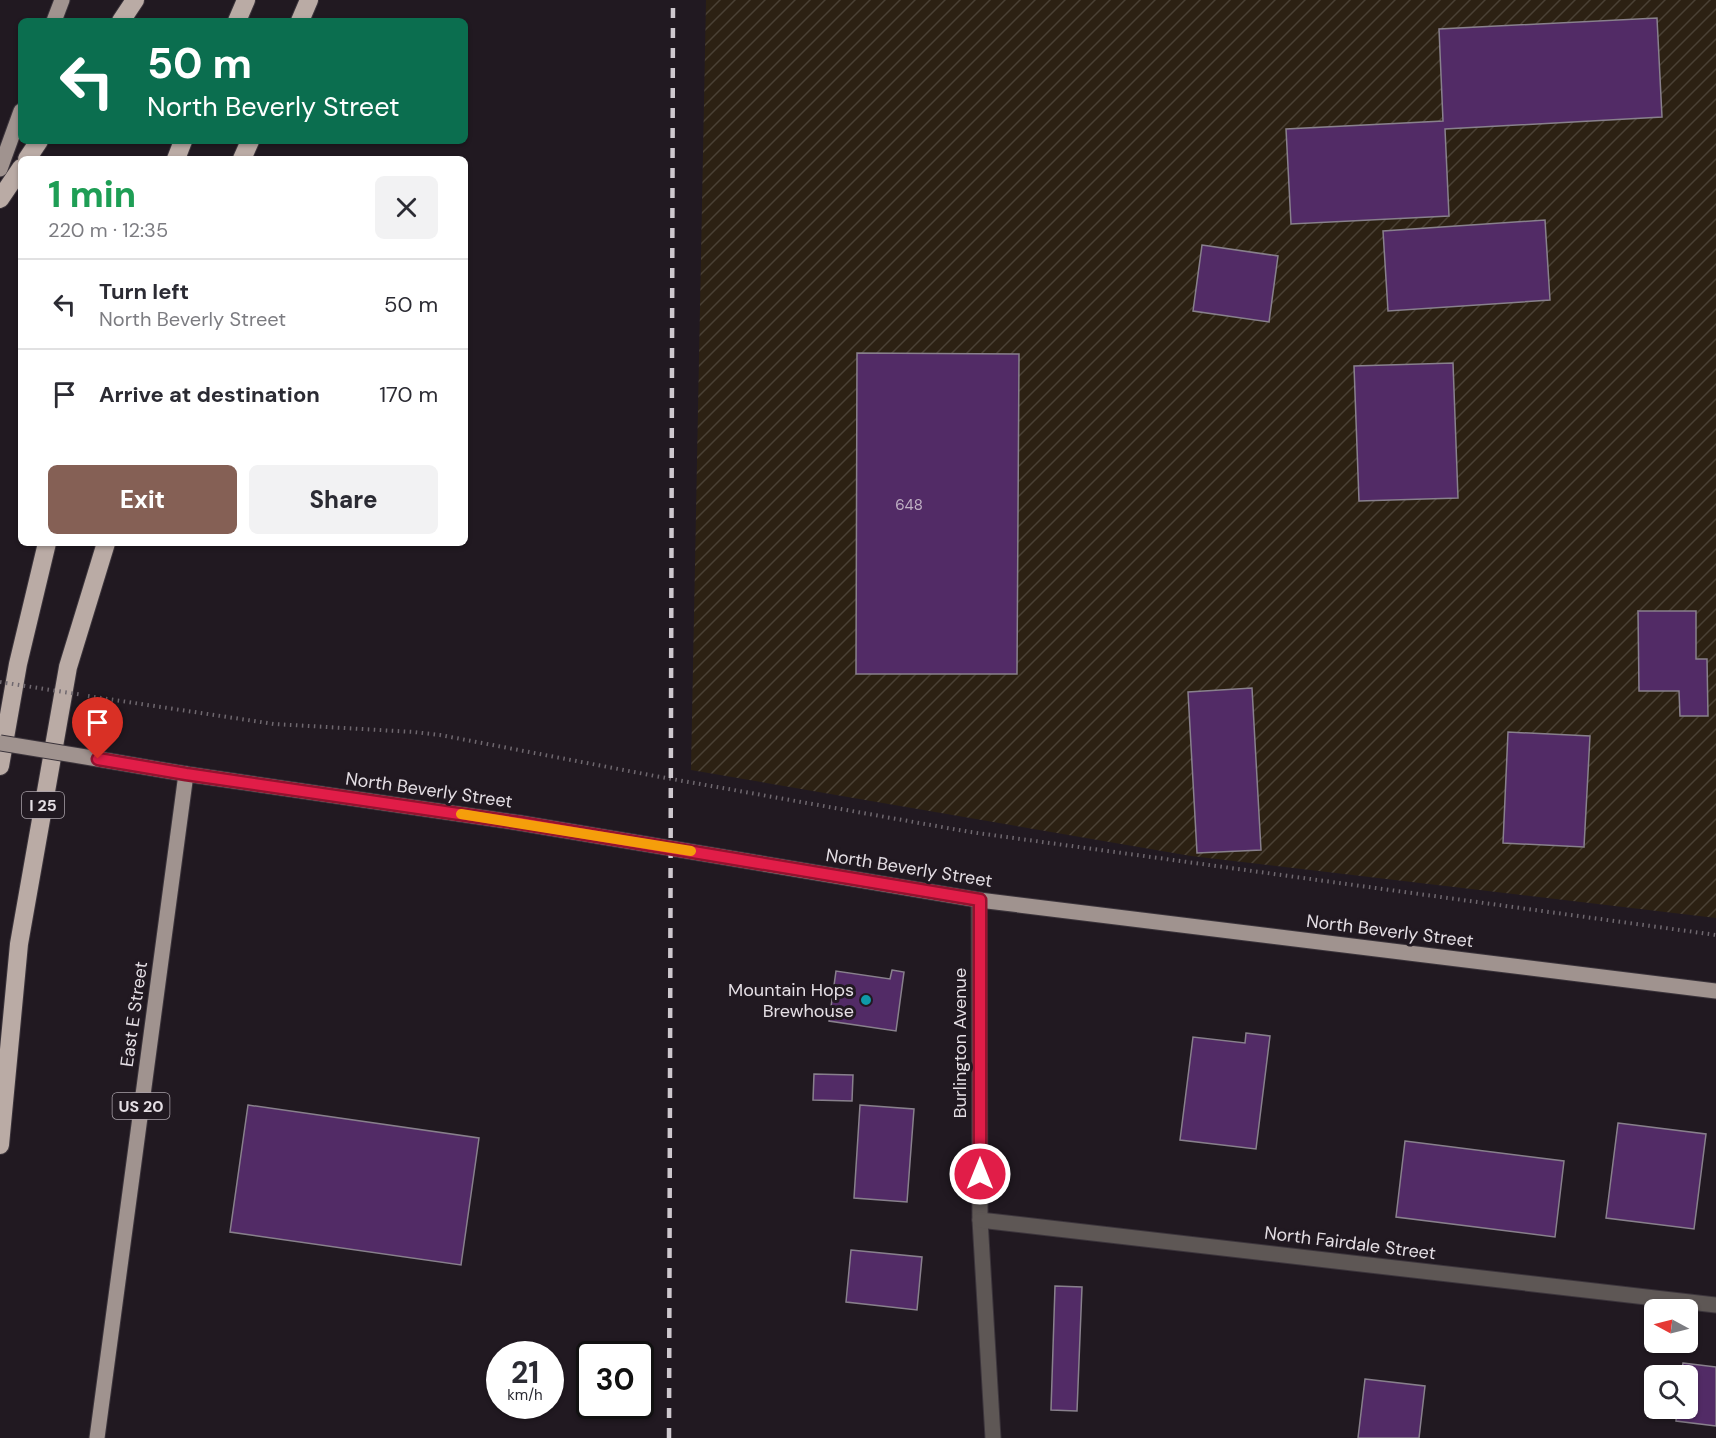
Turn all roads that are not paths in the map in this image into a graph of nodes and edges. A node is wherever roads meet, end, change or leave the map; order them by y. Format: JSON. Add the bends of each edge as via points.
{"nodes":[{"id":1,"x":62,"y":0,"type":"edge"},
{"id":2,"x":135,"y":0,"type":"edge"},
{"id":3,"x":246,"y":0,"type":"edge"},
{"id":4,"x":309,"y":0,"type":"edge"},
{"id":5,"x":55,"y":18,"type":"edge"},
{"id":6,"x":123,"y":18,"type":"edge"},
{"id":7,"x":238,"y":18,"type":"edge"},
{"id":8,"x":301,"y":18,"type":"edge"},
{"id":9,"x":18,"y":119,"type":"edge"},
{"id":10,"x":0,"y":169,"type":"edge"},
{"id":11,"x":18,"y":172,"type":"edge"},
{"id":12,"x":0,"y":199,"type":"edge"},
{"id":13,"x":46,"y":546,"type":"edge"},
{"id":14,"x":105,"y":546,"type":"edge"},
{"id":15,"x":0,"y":743,"type":"edge"},
{"id":16,"x":0,"y":766,"type":"edge"},
{"id":17,"x":186,"y":774,"type":"junction"},
{"id":18,"x":980,"y":900,"type":"junction"},
{"id":19,"x":1716,"y":991,"type":"edge"},
{"id":20,"x":0,"y":1146,"type":"edge"},
{"id":21,"x":980,"y":1220,"type":"junction"},
{"id":22,"x":1716,"y":1305,"type":"edge"},
{"id":23,"x":97,"y":1438,"type":"edge"},
{"id":24,"x":993,"y":1438,"type":"edge"}],
"edges":[{"from":1,"to":5,"type":"main road"},
{"from":2,"to":6,"type":"highway"},
{"from":3,"to":7,"type":"highway"},
{"from":4,"to":8,"type":"highway"},
{"from":9,"to":10,"type":"main road"},
{"from":11,"to":12,"type":"highway"},
{"from":13,"to":16,"type":"highway","via":[[18,664]]},
{"from":14,"to":20,"type":"highway","number":"I 25","via":[[68,667],[19,944]]},
{"from":15,"to":17,"type":"main road","name":"North Beverly Street","bridge":true},
{"from":17,"to":18,"type":"main road","name":"North Beverly Street","via":[[531,825]]},
{"from":17,"to":23,"type":"main road","name":"East E Street","number":"US 20"},
{"from":18,"to":19,"type":"main road","name":"North Beverly Street"},
{"from":18,"to":21,"type":"street","name":"Burlington Avenue"},
{"from":21,"to":22,"type":"street","name":"North Fairdale Street"},
{"from":21,"to":24,"type":"street","name":"Burlington Avenue"}]}
